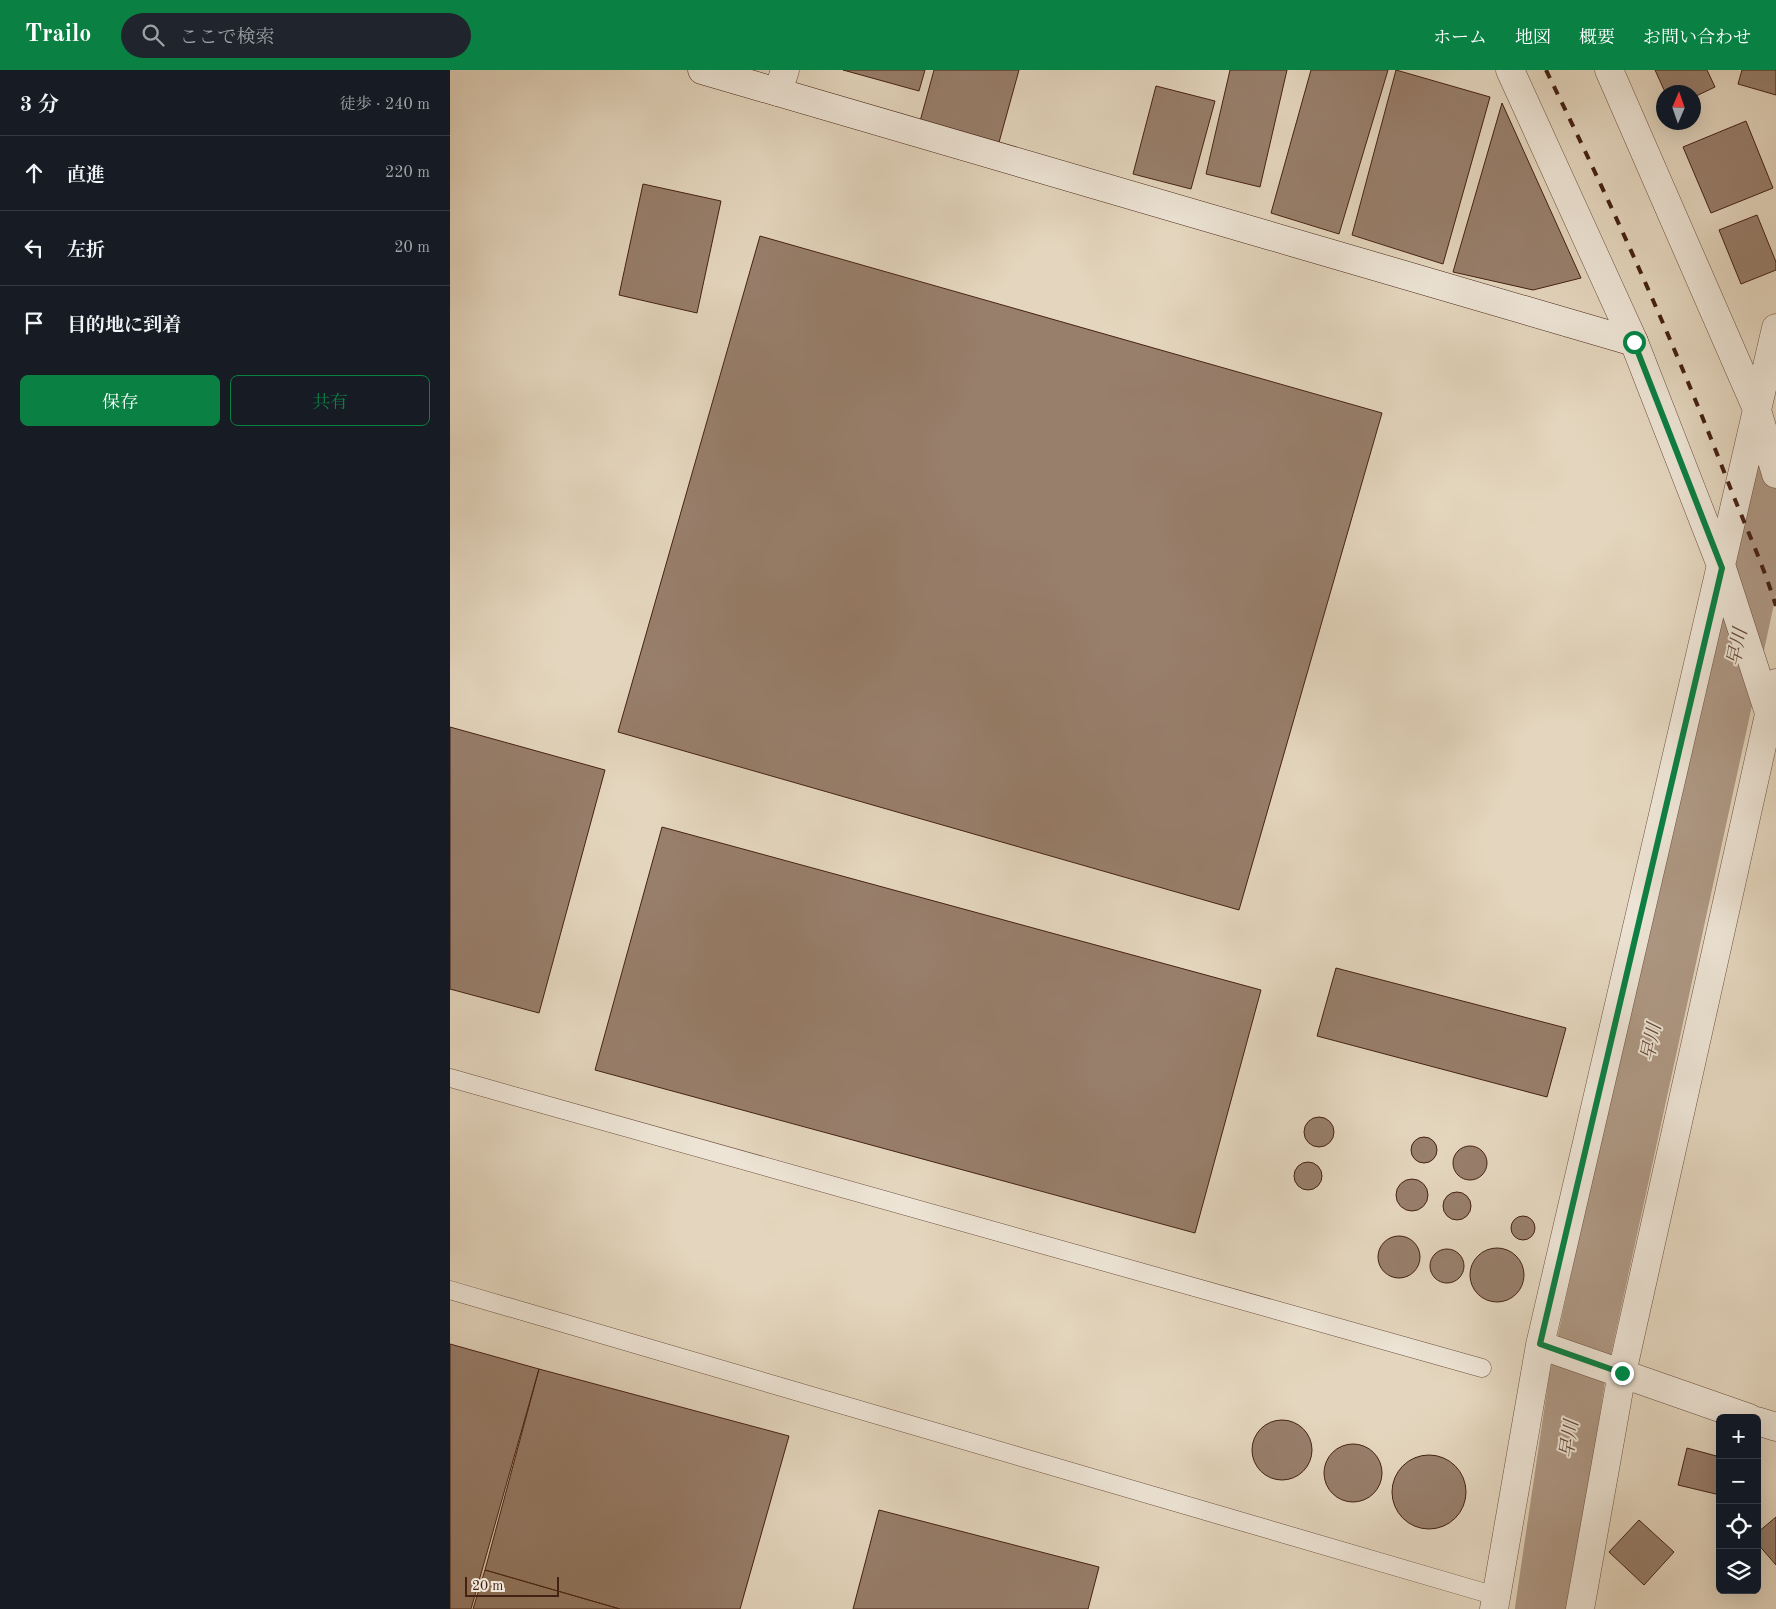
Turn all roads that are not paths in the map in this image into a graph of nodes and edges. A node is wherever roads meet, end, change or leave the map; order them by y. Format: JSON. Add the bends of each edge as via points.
{"nodes":[{"id":1,"x":702,"y":70,"type":"edge"},
{"id":2,"x":1510,"y":70,"type":"edge"},
{"id":3,"x":1609,"y":70,"type":"edge"},
{"id":4,"x":781,"y":81,"type":"edge"},
{"id":5,"x":1776,"y":328,"type":"edge"},
{"id":6,"x":1634,"y":342,"type":"junction"},
{"id":7,"x":1756,"y":407,"type":"junction"},
{"id":8,"x":1776,"y":474,"type":"edge"},
{"id":9,"x":1722,"y":568,"type":"junction"},
{"id":10,"x":1776,"y":683,"type":"edge"},
{"id":11,"x":1773,"y":727,"type":"edge"},
{"id":12,"x":450,"y":1078,"type":"edge"},
{"id":13,"x":450,"y":1290,"type":"edge"},
{"id":14,"x":1540,"y":1344,"type":"junction"},
{"id":15,"x":1482,"y":1368,"type":"dead end"},
{"id":16,"x":1622,"y":1373,"type":"junction"},
{"id":17,"x":1738,"y":1414,"type":"edge"},
{"id":18,"x":1761,"y":1421,"type":"edge"},
{"id":19,"x":1776,"y":1427,"type":"edge"},
{"id":20,"x":1495,"y":1602,"type":"edge"},
{"id":21,"x":1580,"y":1609,"type":"edge"}],
"edges":[{"from":1,"to":4,"type":"street"},
{"from":2,"to":6,"type":"street"},
{"from":3,"to":7,"type":"street"},
{"from":4,"to":6,"type":"street"},
{"from":5,"to":7,"type":"street"},
{"from":6,"to":9,"type":"street"},
{"from":7,"to":8,"type":"street"},
{"from":7,"to":9,"type":"street"},
{"from":9,"to":11,"type":"street"},
{"from":9,"to":14,"type":"street"},
{"from":10,"to":11,"type":"street"},
{"from":11,"to":16,"type":"street"},
{"from":12,"to":15,"type":"lane"},
{"from":13,"to":20,"type":"lane"},
{"from":14,"to":16,"type":"street"},
{"from":14,"to":20,"type":"street"},
{"from":16,"to":17,"type":"street"},
{"from":16,"to":21,"type":"street"},
{"from":18,"to":19,"type":"street"}]}
